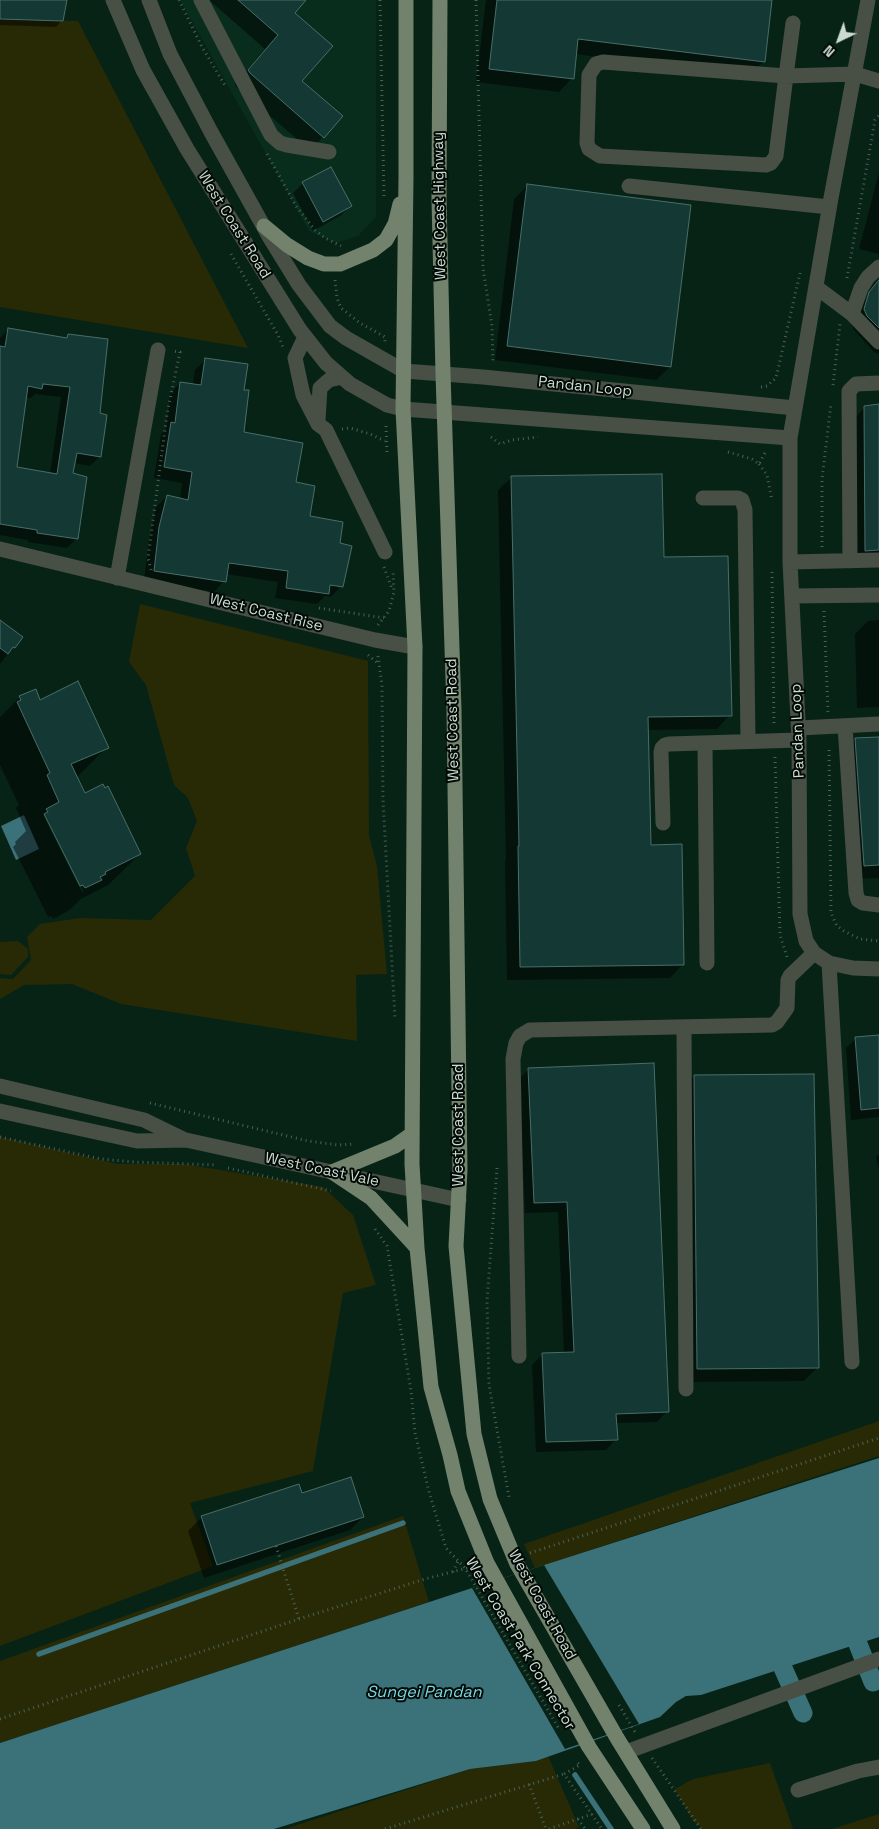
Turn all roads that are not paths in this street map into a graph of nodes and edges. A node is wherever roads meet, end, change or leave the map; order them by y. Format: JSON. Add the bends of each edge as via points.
{"nodes":[{"id":1,"x":113,"y":0,"type":"edge"},
{"id":2,"x":149,"y":0,"type":"edge"},
{"id":3,"x":201,"y":0,"type":"edge"},
{"id":4,"x":406,"y":0,"type":"edge"},
{"id":5,"x":440,"y":0,"type":"edge"},
{"id":6,"x":868,"y":0,"type":"edge"},
{"id":7,"x":793,"y":23,"type":"dead end"},
{"id":8,"x":855,"y":74,"type":"junction"},
{"id":9,"x":786,"y":76,"type":"junction"},
{"id":10,"x":879,"y":81,"type":"edge"},
{"id":11,"x":329,"y":152,"type":"dead end"},
{"id":12,"x":406,"y":177,"type":"junction"},
{"id":13,"x":629,"y":186,"type":"dead end"},
{"id":14,"x":829,"y":207,"type":"junction"},
{"id":15,"x":264,"y":226,"type":"junction"},
{"id":16,"x":879,"y":267,"type":"edge"},
{"id":17,"x":816,"y":287,"type":"junction"},
{"id":18,"x":847,"y":310,"type":"junction"},
{"id":19,"x":305,"y":337,"type":"junction"},
{"id":20,"x":879,"y":342,"type":"edge"},
{"id":21,"x":158,"y":350,"type":"road end"},
{"id":22,"x":404,"y":371,"type":"junction"},
{"id":23,"x":443,"y":374,"type":"junction"},
{"id":24,"x":342,"y":377,"type":"junction"},
{"id":25,"x":879,"y":383,"type":"edge"},
{"id":26,"x":795,"y":408,"type":"junction"},
{"id":27,"x":403,"y":409,"type":"junction"},
{"id":28,"x":444,"y":411,"type":"junction"},
{"id":29,"x":318,"y":424,"type":"junction"},
{"id":30,"x":790,"y":438,"type":"junction"},
{"id":31,"x":703,"y":498,"type":"dead end"},
{"id":32,"x":0,"y":549,"type":"edge"},
{"id":33,"x":385,"y":552,"type":"dead end"},
{"id":34,"x":850,"y":560,"type":"junction"},
{"id":35,"x":879,"y":560,"type":"edge"},
{"id":36,"x":790,"y":562,"type":"junction"},
{"id":37,"x":117,"y":578,"type":"junction"},
{"id":38,"x":879,"y":595,"type":"edge"},
{"id":39,"x":792,"y":596,"type":"junction"},
{"id":40,"x":415,"y":646,"type":"junction"},
{"id":41,"x":879,"y":724,"type":"edge"},
{"id":42,"x":845,"y":726,"type":"junction"},
{"id":43,"x":799,"y":734,"type":"junction"},
{"id":44,"x":748,"y":741,"type":"junction"},
{"id":45,"x":705,"y":743,"type":"junction"},
{"id":46,"x":663,"y":823,"type":"dead end"},
{"id":47,"x":879,"y":905,"type":"edge"},
{"id":48,"x":814,"y":953,"type":"junction"},
{"id":49,"x":707,"y":962,"type":"dead end"},
{"id":50,"x":829,"y":963,"type":"junction"},
{"id":51,"x":879,"y":969,"type":"edge"},
{"id":52,"x":684,"y":1028,"type":"junction"},
{"id":53,"x":0,"y":1086,"type":"edge"},
{"id":54,"x":0,"y":1111,"type":"edge"},
{"id":55,"x":412,"y":1134,"type":"junction"},
{"id":56,"x":186,"y":1140,"type":"junction"},
{"id":57,"x":332,"y":1172,"type":"junction"},
{"id":58,"x":414,"y":1190,"type":"junction"},
{"id":59,"x":459,"y":1200,"type":"junction"},
{"id":60,"x":417,"y":1248,"type":"junction"},
{"id":61,"x":519,"y":1356,"type":"dead end"},
{"id":62,"x":852,"y":1362,"type":"dead end"},
{"id":63,"x":686,"y":1389,"type":"dead end"},
{"id":64,"x":879,"y":1659,"type":"edge"},
{"id":65,"x":626,"y":1752,"type":"junction"},
{"id":66,"x":879,"y":1766,"type":"edge"},
{"id":67,"x":798,"y":1790,"type":"dead end"},
{"id":68,"x":643,"y":1829,"type":"edge"},
{"id":69,"x":673,"y":1829,"type":"edge"}],
"edges":[{"from":1,"to":19,"type":"street","name":"West Coast Road","via":[[143,70],[187,149]]},
{"from":2,"to":15,"type":"street","name":"West Coast Road","via":[[170,54]]},
{"from":3,"to":11,"type":"street","via":[[272,135],[280,143]]},
{"from":4,"to":12,"type":"main road"},
{"from":5,"to":23,"type":"main road","name":"West Coast Highway","via":[[439,190]]},
{"from":6,"to":8,"type":"street","name":"Pandan Loop"},
{"from":7,"to":9,"type":"street"},
{"from":8,"to":9,"type":"street"},
{"from":8,"to":10,"type":"street"},
{"from":8,"to":14,"type":"street","name":"Pandan Loop"},
{"from":9,"to":9,"type":"street","via":[[596,64],[589,75],[589,149],[600,156],[766,165],[776,156]]},
{"from":12,"to":15,"type":"main road","via":[[395,224],[386,240],[373,250],[340,264],[324,264],[308,258]]},
{"from":12,"to":22,"type":"main road"},
{"from":13,"to":14,"type":"street"},
{"from":14,"to":17,"type":"street","name":"Pandan Loop"},
{"from":15,"to":22,"type":"street","name":"West Coast Road","via":[[294,278],[330,326]]},
{"from":16,"to":18,"type":"street","via":[[868,277]]},
{"from":17,"to":18,"type":"street"},
{"from":17,"to":26,"type":"street","name":"Pandan Loop"},
{"from":18,"to":20,"type":"street"},
{"from":19,"to":24,"type":"street","name":"West Coast Road"},
{"from":19,"to":29,"type":"street","via":[[295,358],[303,395]]},
{"from":21,"to":37,"type":"street"},
{"from":22,"to":23,"type":"street","name":"Pandan Loop"},
{"from":22,"to":27,"type":"main road"},
{"from":23,"to":26,"type":"street","name":"Pandan Loop"},
{"from":23,"to":28,"type":"main road","name":"West Coast Highway"},
{"from":24,"to":27,"type":"street","name":"West Coast Road","via":[[386,405]]},
{"from":24,"to":29,"type":"street","via":[[330,380],[320,388]]},
{"from":25,"to":34,"type":"street","via":[[856,384],[849,391]]},
{"from":26,"to":30,"type":"street","name":"Pandan Loop"},
{"from":27,"to":28,"type":"street","name":"West Coast Road"},
{"from":27,"to":40,"type":"main road","name":"West Coast Road"},
{"from":28,"to":30,"type":"street"},
{"from":28,"to":59,"type":"main road","name":"West Coast Road","via":[[454,709]]},
{"from":29,"to":33,"type":"street","via":[[326,430]]},
{"from":30,"to":36,"type":"street","name":"Pandan Loop"},
{"from":31,"to":44,"type":"street","via":[[738,498],[745,510]]},
{"from":32,"to":37,"type":"street","name":"West Coast Rise"},
{"from":34,"to":35,"type":"street"},
{"from":34,"to":36,"type":"street"},
{"from":36,"to":39,"type":"street","name":"Pandan Loop"},
{"from":37,"to":40,"type":"street","name":"West Coast Rise","via":[[375,640]]},
{"from":38,"to":39,"type":"street"},
{"from":39,"to":43,"type":"street","name":"Pandan Loop"},
{"from":40,"to":55,"type":"main road","name":"West Coast Road"},
{"from":41,"to":42,"type":"street"},
{"from":42,"to":43,"type":"street"},
{"from":42,"to":47,"type":"street","via":[[856,893],[863,903]]},
{"from":43,"to":44,"type":"street"},
{"from":43,"to":48,"type":"street","name":"Pandan Loop","via":[[800,914],[806,941]]},
{"from":44,"to":45,"type":"street"},
{"from":45,"to":46,"type":"street","via":[[670,744],[662,748]]},
{"from":45,"to":49,"type":"street"},
{"from":48,"to":50,"type":"street"},
{"from":48,"to":52,"type":"street","via":[[790,976],[787,1008],[772,1026]]},
{"from":50,"to":51,"type":"street"},
{"from":50,"to":62,"type":"street"},
{"from":52,"to":61,"type":"street","via":[[530,1030],[516,1043],[513,1059]]},
{"from":52,"to":63,"type":"street"},
{"from":53,"to":56,"type":"street","name":"West Coast Vale","via":[[144,1120]]},
{"from":54,"to":56,"type":"street","name":"West Coast Vale","via":[[137,1141]]},
{"from":55,"to":57,"type":"main road","via":[[395,1146]]},
{"from":55,"to":58,"type":"main road","name":"West Coast Road"},
{"from":56,"to":57,"type":"street","name":"West Coast Vale"},
{"from":57,"to":58,"type":"street","name":"West Coast Vale"},
{"from":57,"to":60,"type":"main road","via":[[371,1198]]},
{"from":58,"to":59,"type":"street","name":"West Coast Vale"},
{"from":58,"to":60,"type":"main road","name":"West Coast Road"},
{"from":59,"to":65,"type":"main road","name":"West Coast Road","via":[[456,1246],[474,1434],[490,1498],[517,1564]]},
{"from":60,"to":68,"type":"main road","name":"West Coast Road","via":[[431,1387],[458,1491],[489,1567],[589,1747]]},
{"from":64,"to":65,"type":"street"},
{"from":65,"to":69,"type":"main road","name":"West Coast Road"},
{"from":66,"to":67,"type":"street"}]}
